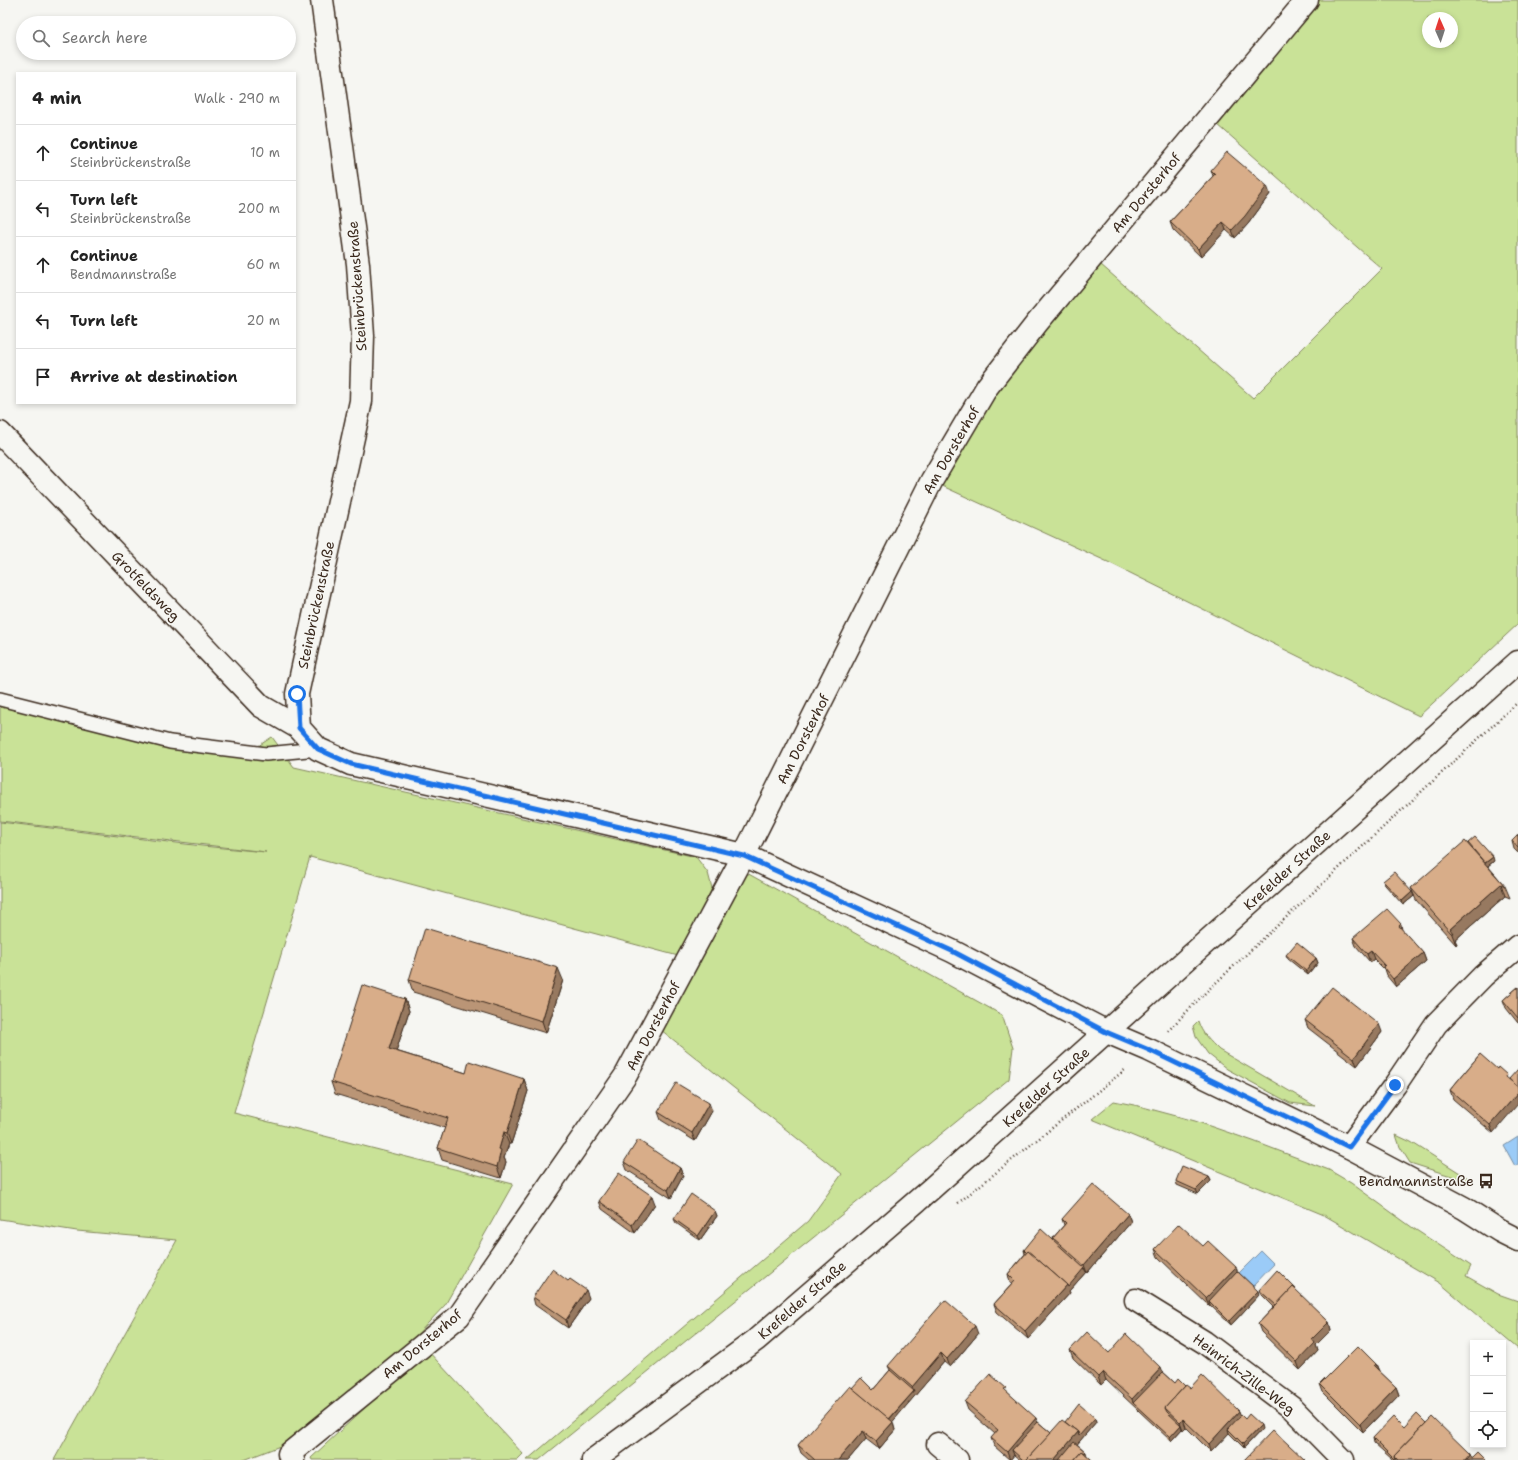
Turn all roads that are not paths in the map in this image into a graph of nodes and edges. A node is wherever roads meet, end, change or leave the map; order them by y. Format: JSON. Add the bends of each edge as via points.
{"nodes":[{"id":1,"x":322,"y":0,"type":"edge"},
{"id":2,"x":1307,"y":0,"type":"edge"},
{"id":3,"x":0,"y":433,"type":"edge"},
{"id":4,"x":1518,"y":662,"type":"edge"},
{"id":5,"x":0,"y":699,"type":"edge"},
{"id":6,"x":299,"y":728,"type":"junction"},
{"id":7,"x":318,"y":749,"type":"junction"},
{"id":8,"x":744,"y":856,"type":"junction"},
{"id":9,"x":1518,"y":946,"type":"edge"},
{"id":10,"x":1106,"y":1032,"type":"junction"},
{"id":11,"x":1349,"y":1147,"type":"junction"},
{"id":12,"x":1518,"y":1240,"type":"edge"},
{"id":13,"x":1136,"y":1300,"type":"dead end"},
{"id":14,"x":938,"y":1444,"type":"dead end"},
{"id":15,"x":293,"y":1460,"type":"edge"},
{"id":16,"x":593,"y":1460,"type":"edge"},
{"id":17,"x":957,"y":1460,"type":"edge"},
{"id":18,"x":1343,"y":1460,"type":"edge"}],
"edges":[{"from":1,"to":6,"type":"street","name":"Steinbrückenstraße","via":[[358,264],[363,336],[361,400],[297,694]]},
{"from":2,"to":8,"type":"street","name":"Am Dorsterhof","via":[[1042,317],[987,387],[932,480]]},
{"from":3,"to":6,"type":"street","name":"Grotfeldsweg","via":[[261,706]]},
{"from":4,"to":10,"type":"street","name":"Krefelder Straße"},
{"from":5,"to":7,"type":"lane","via":[[170,742],[266,754]]},
{"from":6,"to":7,"type":"street"},
{"from":7,"to":8,"type":"street","via":[[351,764]]},
{"from":8,"to":10,"type":"street","via":[[952,951]]},
{"from":8,"to":15,"type":"street","name":"Am Dorsterhof","via":[[626,1075],[459,1316],[289,1454]]},
{"from":9,"to":11,"type":"street","via":[[1436,1024]]},
{"from":10,"to":11,"type":"street","via":[[1149,1050]]},
{"from":10,"to":16,"type":"street","name":"Krefelder Straße","via":[[932,1188],[756,1340]]},
{"from":11,"to":12,"type":"street","via":[[1464,1208]]},
{"from":13,"to":18,"type":"street","name":"Heinrich-Zille-Weg","via":[[1204,1342],[1292,1408]]},
{"from":14,"to":17,"type":"street"}]}
